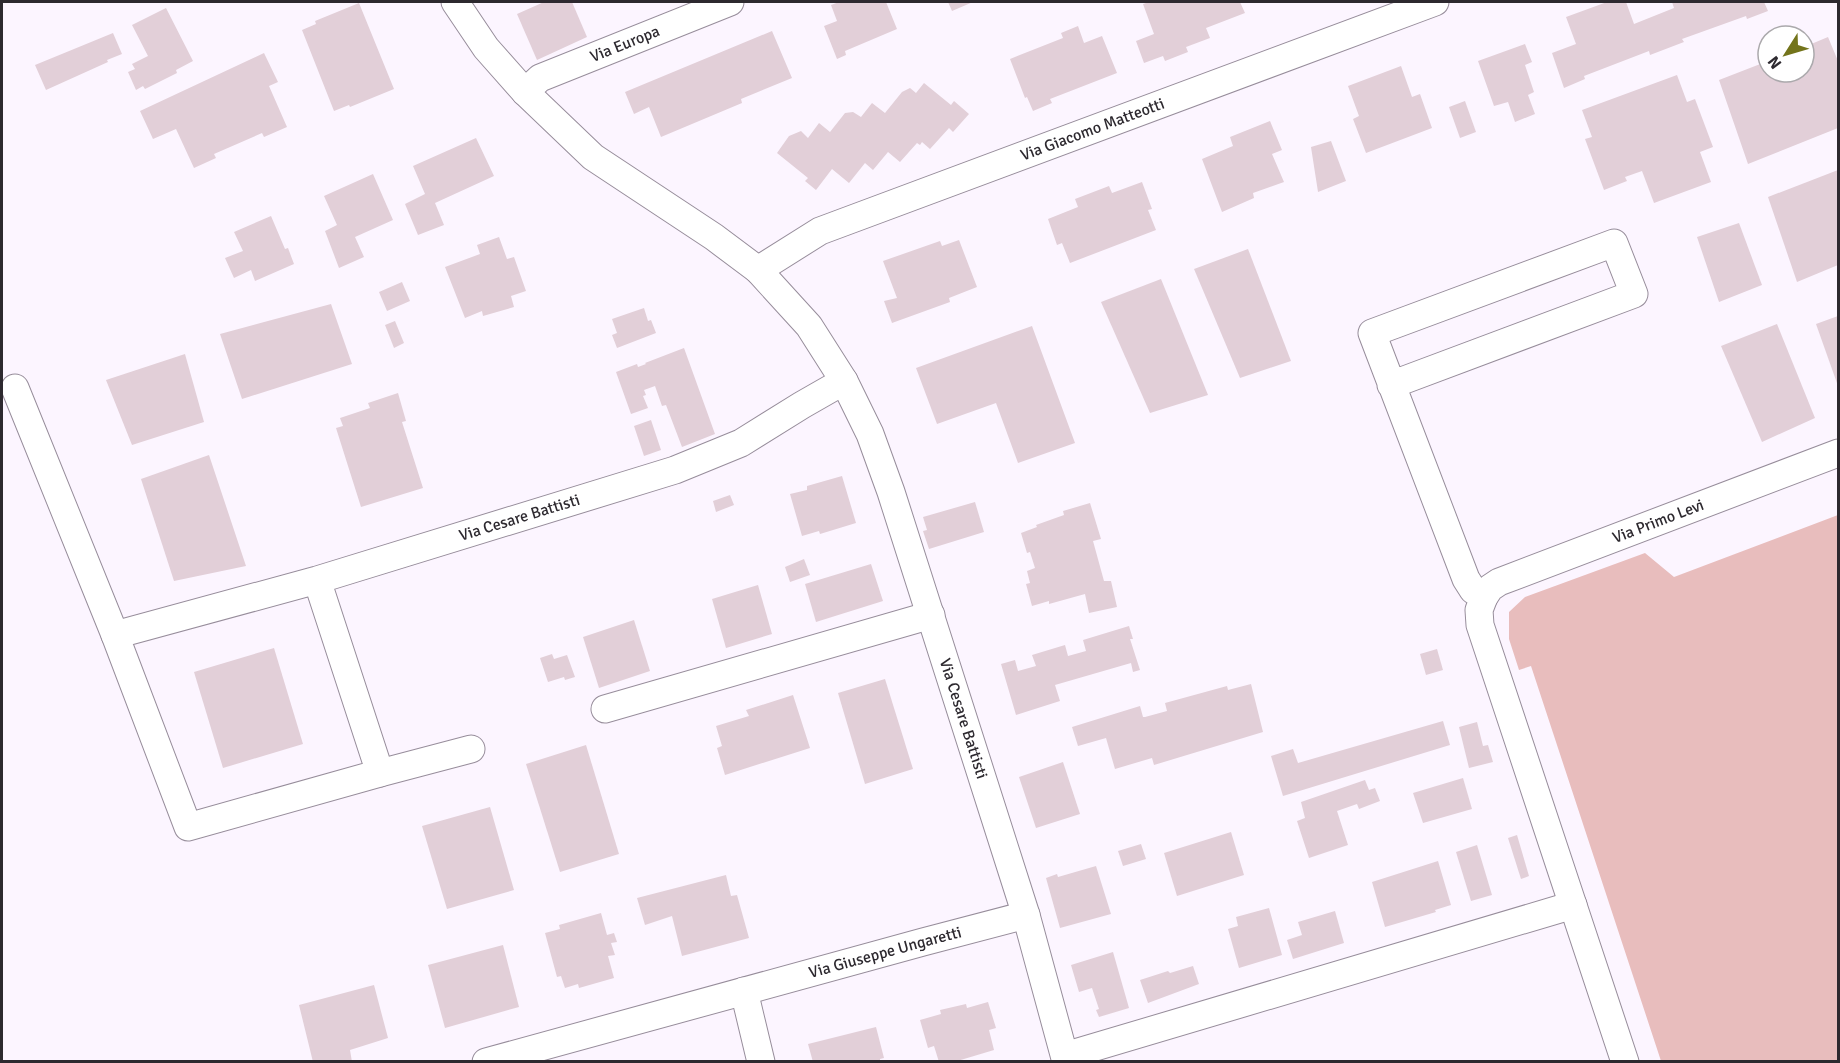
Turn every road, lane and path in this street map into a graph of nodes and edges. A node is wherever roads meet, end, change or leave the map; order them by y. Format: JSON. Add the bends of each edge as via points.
{"nodes":[{"id":1,"x":455,"y":2,"type":"edge"},
{"id":2,"x":730,"y":2,"type":"edge"},
{"id":3,"x":1435,"y":2,"type":"edge"},
{"id":4,"x":525,"y":92,"type":"junction"},
{"id":5,"x":758,"y":270,"type":"junction"},
{"id":6,"x":844,"y":381,"type":"junction"},
{"id":7,"x":1391,"y":385,"type":"junction"},
{"id":8,"x":15,"y":388,"type":"dead end"},
{"id":9,"x":1839,"y":453,"type":"edge"},
{"id":10,"x":317,"y":580,"type":"junction"},
{"id":11,"x":1484,"y":597,"type":"junction"},
{"id":12,"x":931,"y":615,"type":"junction"},
{"id":13,"x":115,"y":635,"type":"junction"},
{"id":14,"x":605,"y":709,"type":"dead end"},
{"id":15,"x":471,"y":749,"type":"dead end"},
{"id":16,"x":380,"y":773,"type":"junction"},
{"id":17,"x":1573,"y":905,"type":"junction"},
{"id":18,"x":1026,"y":915,"type":"junction"},
{"id":19,"x":744,"y":991,"type":"junction"},
{"id":20,"x":1065,"y":1059,"type":"edge"},
{"id":21,"x":486,"y":1062,"type":"edge"},
{"id":22,"x":761,"y":1062,"type":"edge"},
{"id":23,"x":1625,"y":1062,"type":"edge"}],
"edges":[{"from":1,"to":4,"type":"street","name":"Via Cesare Battisti","via":[[486,48]]},
{"from":2,"to":4,"type":"street","name":"Via Europa","via":[[540,78]]},
{"from":3,"to":5,"type":"street","name":"Via Giacomo Matteotti","via":[[820,231]]},
{"from":4,"to":5,"type":"street","name":"Via Cesare Battisti","via":[[593,157]]},
{"from":5,"to":6,"type":"street","name":"Via Cesare Battisti","via":[[809,326]]},
{"from":6,"to":10,"type":"street","name":"Via Cesare Battisti","via":[[741,443],[675,470]]},
{"from":6,"to":12,"type":"street","name":"Via Cesare Battisti","via":[[870,434]]},
{"from":7,"to":7,"type":"street","via":[[1634,294],[1614,243],[1372,333]]},
{"from":7,"to":11,"type":"street","via":[[1466,579]]},
{"from":8,"to":13,"type":"street"},
{"from":9,"to":11,"type":"street","name":"Via Primo Levi","via":[[1499,582]]},
{"from":10,"to":13,"type":"street","name":"Via Cesare Battisti"},
{"from":10,"to":16,"type":"street"},
{"from":11,"to":17,"type":"street","via":[[1479,610],[1480,626]]},
{"from":12,"to":14,"type":"street"},
{"from":12,"to":18,"type":"street","name":"Via Cesare Battisti"},
{"from":13,"to":16,"type":"street","via":[[188,828]]},
{"from":15,"to":16,"type":"street"},
{"from":17,"to":20,"type":"street"},
{"from":17,"to":23,"type":"street"},
{"from":18,"to":19,"type":"street","name":"Via Giuseppe Ungaretti"},
{"from":18,"to":20,"type":"street","name":"Via Cesare Battisti"},
{"from":19,"to":21,"type":"street","name":"Via Giuseppe Ungaretti"},
{"from":19,"to":22,"type":"street"}]}
